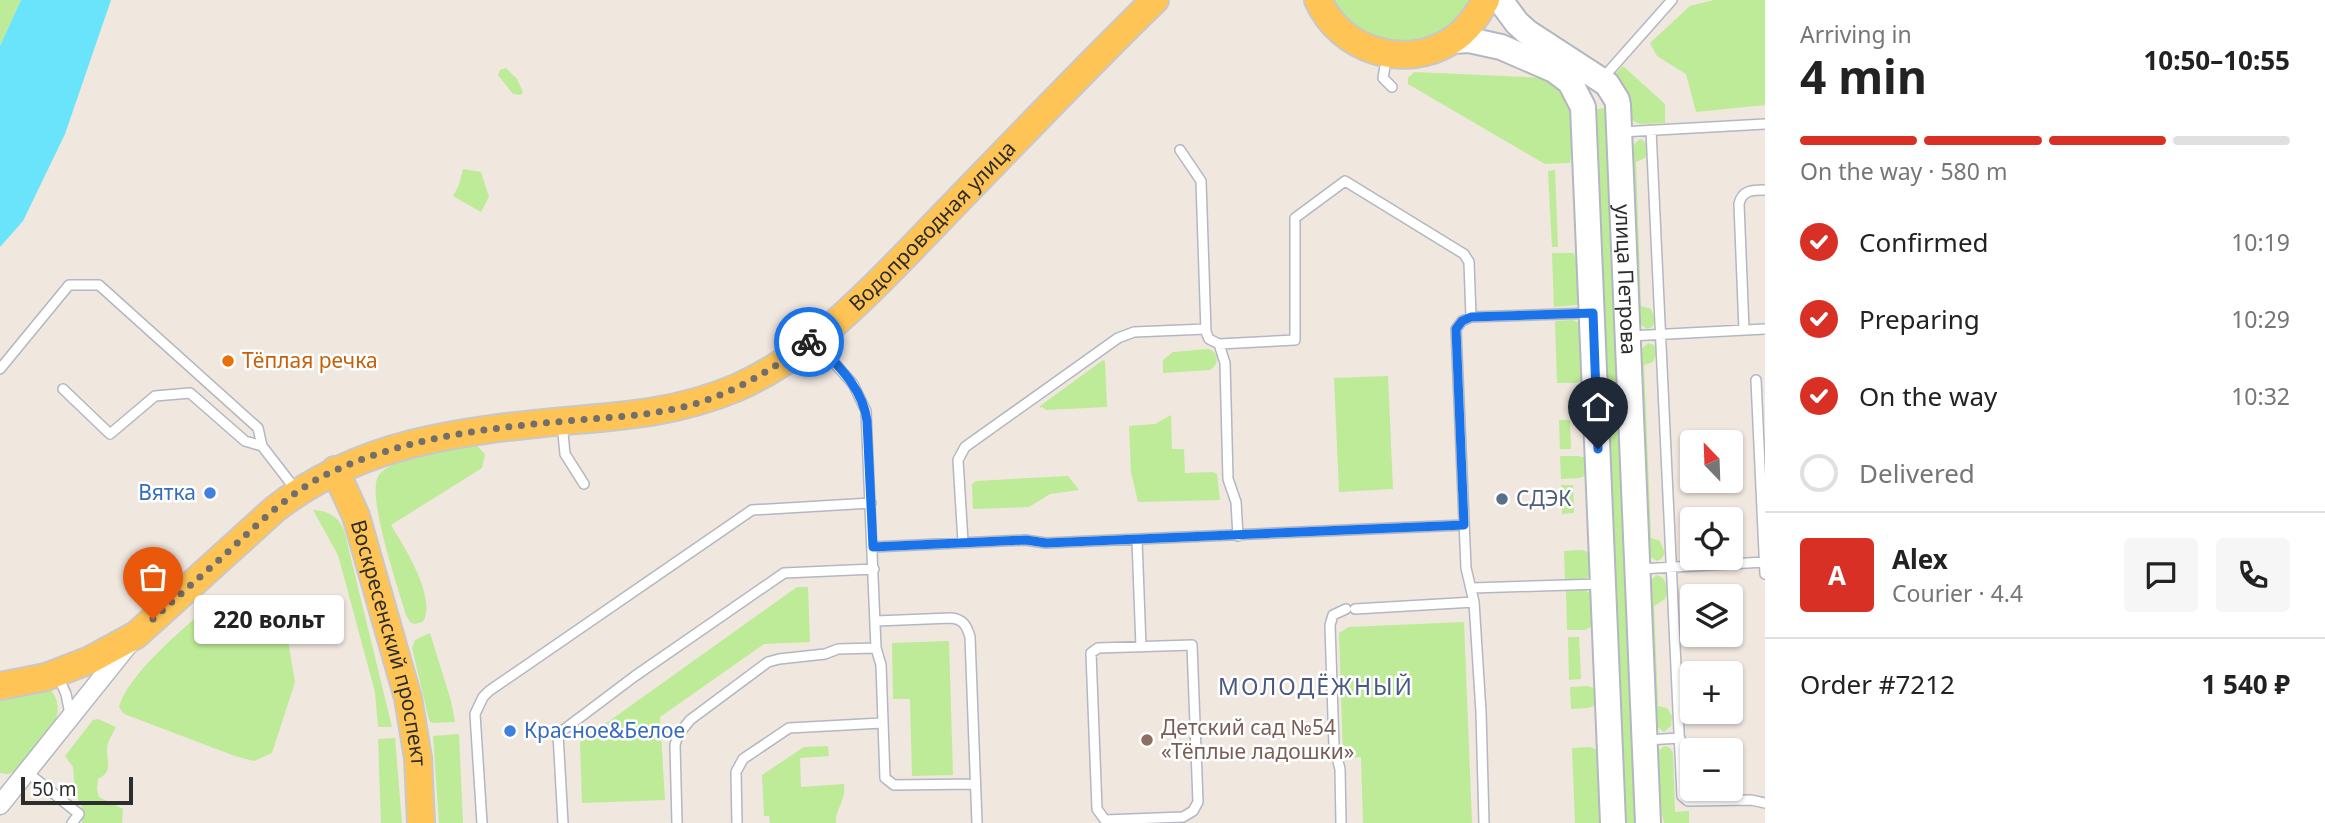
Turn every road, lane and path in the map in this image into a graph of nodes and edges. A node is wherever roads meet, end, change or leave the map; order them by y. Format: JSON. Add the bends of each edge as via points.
{"nodes":[{"id":1,"x":1155,"y":0,"type":"edge"},
{"id":2,"x":1318,"y":0,"type":"edge"},
{"id":3,"x":1486,"y":0,"type":"edge"},
{"id":4,"x":1500,"y":0,"type":"edge"},
{"id":5,"x":1672,"y":0,"type":"edge"},
{"id":6,"x":1452,"y":41,"type":"junction"},
{"id":7,"x":1387,"y":54,"type":"junction"},
{"id":8,"x":1558,"y":63,"type":"junction"},
{"id":9,"x":1600,"y":80,"type":"junction"},
{"id":10,"x":1392,"y":87,"type":"dead end"},
{"id":11,"x":1765,"y":124,"type":"edge"},
{"id":12,"x":1651,"y":130,"type":"junction"},
{"id":13,"x":1620,"y":132,"type":"junction"},
{"id":14,"x":1180,"y":150,"type":"dead end"},
{"id":15,"x":1765,"y":190,"type":"edge"},
{"id":16,"x":1593,"y":313,"type":"junction"},
{"id":17,"x":1471,"y":317,"type":"junction"},
{"id":18,"x":1206,"y":329,"type":"junction"},
{"id":19,"x":1765,"y":329,"type":"edge"},
{"id":20,"x":1744,"y":330,"type":"junction"},
{"id":21,"x":1661,"y":335,"type":"junction"},
{"id":22,"x":1628,"y":337,"type":"junction"},
{"id":23,"x":813,"y":339,"type":"junction"},
{"id":24,"x":1219,"y":344,"type":"junction"},
{"id":25,"x":0,"y":369,"type":"edge"},
{"id":26,"x":1756,"y":380,"type":"dead end"},
{"id":27,"x":63,"y":389,"type":"dead end"},
{"id":28,"x":1761,"y":412,"type":"edge"},
{"id":29,"x":562,"y":422,"type":"junction"},
{"id":30,"x":262,"y":446,"type":"junction"},
{"id":31,"x":335,"y":470,"type":"junction"},
{"id":32,"x":584,"y":484,"type":"dead end"},
{"id":33,"x":297,"y":492,"type":"junction"},
{"id":34,"x":871,"y":503,"type":"junction"},
{"id":35,"x":1764,"y":519,"type":"edge"},
{"id":36,"x":1464,"y":525,"type":"junction"},
{"id":37,"x":1238,"y":536,"type":"junction"},
{"id":38,"x":1137,"y":540,"type":"junction"},
{"id":39,"x":963,"y":542,"type":"junction"},
{"id":40,"x":873,"y":547,"type":"junction"},
{"id":41,"x":1765,"y":562,"type":"edge"},
{"id":42,"x":1673,"y":567,"type":"junction"},
{"id":43,"x":874,"y":569,"type":"junction"},
{"id":44,"x":1638,"y":569,"type":"junction"},
{"id":45,"x":1765,"y":574,"type":"edge"},
{"id":46,"x":1603,"y":584,"type":"junction"},
{"id":47,"x":1472,"y":588,"type":"junction"},
{"id":48,"x":1474,"y":602,"type":"junction"},
{"id":49,"x":876,"y":621,"type":"junction"},
{"id":50,"x":136,"y":635,"type":"junction"},
{"id":51,"x":1141,"y":647,"type":"junction"},
{"id":52,"x":876,"y":648,"type":"junction"},
{"id":53,"x":46,"y":677,"type":"junction"},
{"id":54,"x":0,"y":686,"type":"edge"},
{"id":55,"x":70,"y":720,"type":"junction"},
{"id":56,"x":883,"y":723,"type":"junction"},
{"id":57,"x":1679,"y":738,"type":"junction"},
{"id":58,"x":1645,"y":740,"type":"junction"},
{"id":59,"x":16,"y":780,"type":"junction"},
{"id":60,"x":975,"y":784,"type":"junction"},
{"id":61,"x":1765,"y":803,"type":"edge"},
{"id":62,"x":0,"y":805,"type":"edge"},
{"id":63,"x":72,"y":823,"type":"edge"},
{"id":64,"x":421,"y":823,"type":"edge"},
{"id":65,"x":482,"y":823,"type":"edge"},
{"id":66,"x":563,"y":823,"type":"edge"},
{"id":67,"x":677,"y":823,"type":"edge"},
{"id":68,"x":737,"y":823,"type":"edge"},
{"id":69,"x":976,"y":823,"type":"edge"},
{"id":70,"x":1341,"y":823,"type":"edge"},
{"id":71,"x":1484,"y":823,"type":"edge"},
{"id":72,"x":1613,"y":823,"type":"edge"},
{"id":73,"x":1648,"y":823,"type":"edge"}],
"edges":[{"from":1,"to":23,"type":"main road","name":"Водопроводная улица","via":[[902,258]]},
{"from":2,"to":7,"type":"main road","via":[[1339,31]]},
{"from":3,"to":6,"type":"main road"},
{"from":4,"to":8,"type":"main road"},
{"from":5,"to":9,"type":"lane"},
{"from":6,"to":7,"type":"main road","via":[[1420,53]]},
{"from":6,"to":8,"type":"main road","via":[[1469,40]]},
{"from":7,"to":10,"type":"lane","via":[[1383,78]]},
{"from":8,"to":9,"type":"main road","name":"улица Петрова"},
{"from":8,"to":16,"type":"main road","name":"улица Петрова","via":[[1581,99],[1585,117]]},
{"from":9,"to":13,"type":"main road","name":"улица Петрова","via":[[1617,100]]},
{"from":11,"to":12,"type":"lane"},
{"from":12,"to":13,"type":"lane"},
{"from":12,"to":21,"type":"lane"},
{"from":13,"to":22,"type":"main road","name":"улица Петрова"},
{"from":14,"to":18,"type":"lane","via":[[1201,181]]},
{"from":15,"to":20,"type":"lane","via":[[1747,192],[1738,204]]},
{"from":16,"to":17,"type":"lane"},
{"from":16,"to":46,"type":"main road","name":"улица Петрова"},
{"from":17,"to":24,"type":"lane","via":[[1469,262],[1464,254],[1345,181],[1295,218],[1295,340]]},
{"from":17,"to":36,"type":"lane","via":[[1456,329]]},
{"from":18,"to":24,"type":"lane","via":[[1209,339]]},
{"from":18,"to":39,"type":"lane","via":[[1134,332],[1118,338],[965,447],[958,460]]},
{"from":19,"to":20,"type":"lane"},
{"from":20,"to":21,"type":"lane"},
{"from":21,"to":22,"type":"lane"},
{"from":21,"to":42,"type":"lane"},
{"from":22,"to":44,"type":"main road","name":"улица Петрова"},
{"from":23,"to":29,"type":"main road","name":"Водопроводная улица","via":[[775,368],[697,403],[648,414]]},
{"from":23,"to":34,"type":"lane","via":[[853,384],[864,405]]},
{"from":24,"to":37,"type":"lane","via":[[1225,363],[1228,479],[1236,502]]},
{"from":25,"to":30,"type":"lane","via":[[69,285],[99,285],[258,428]]},
{"from":26,"to":28,"type":"lane"},
{"from":27,"to":30,"type":"lane","via":[[110,434],[155,396],[190,393],[245,441]]},
{"from":28,"to":35,"type":"lane"},
{"from":29,"to":31,"type":"main road","name":"Водопроводная улица","via":[[437,437]]},
{"from":29,"to":32,"type":"lane","via":[[565,454]]},
{"from":30,"to":33,"type":"lane"},
{"from":31,"to":33,"type":"main road","name":"Водопроводная улица"},
{"from":31,"to":64,"type":"main road","name":"Воскресенский проспект","via":[[356,516],[408,698],[418,758]]},
{"from":33,"to":50,"type":"main road","name":"Водопроводная улица"},
{"from":34,"to":40,"type":"lane"},
{"from":34,"to":65,"type":"lane","via":[[752,510],[489,691],[475,714]]},
{"from":35,"to":41,"type":"lane"},
{"from":36,"to":37,"type":"lane"},
{"from":36,"to":47,"type":"lane"},
{"from":37,"to":38,"type":"lane"},
{"from":38,"to":39,"type":"lane"},
{"from":38,"to":51,"type":"lane"},
{"from":39,"to":40,"type":"lane"},
{"from":40,"to":43,"type":"lane"},
{"from":41,"to":42,"type":"lane"},
{"from":41,"to":45,"type":"lane"},
{"from":42,"to":44,"type":"lane"},
{"from":42,"to":57,"type":"lane"},
{"from":43,"to":49,"type":"lane"},
{"from":43,"to":66,"type":"lane","via":[[784,573],[558,734]]},
{"from":44,"to":58,"type":"main road","name":"улица Петрова"},
{"from":46,"to":47,"type":"lane"},
{"from":46,"to":72,"type":"main road","name":"улица Петрова"},
{"from":47,"to":48,"type":"lane"},
{"from":48,"to":70,"type":"lane","via":[[1350,609],[1333,615],[1334,746],[1340,769]]},
{"from":48,"to":71,"type":"lane"},
{"from":49,"to":52,"type":"lane"},
{"from":49,"to":60,"type":"lane","via":[[951,618],[966,625]]},
{"from":50,"to":53,"type":"main road","name":"Водопроводная улица"},
{"from":50,"to":55,"type":"street"},
{"from":51,"to":51,"type":"lane","via":[[1098,648],[1091,653],[1097,809],[1105,820],[1183,817],[1198,802],[1192,645]]},
{"from":52,"to":56,"type":"lane"},
{"from":52,"to":67,"type":"lane","via":[[838,649],[768,662],[690,720],[675,746]]},
{"from":53,"to":54,"type":"main road","name":"Водопроводная улица"},
{"from":53,"to":55,"type":"lane","via":[[61,683]]},
{"from":55,"to":59,"type":"street"},
{"from":56,"to":60,"type":"lane","via":[[884,772],[889,783]]},
{"from":56,"to":68,"type":"lane","via":[[782,731],[738,765]]},
{"from":57,"to":58,"type":"lane"},
{"from":57,"to":61,"type":"lane","via":[[1684,800]]},
{"from":58,"to":73,"type":"main road","name":"улица Петрова"},
{"from":59,"to":62,"type":"street"},
{"from":59,"to":63,"type":"lane","via":[[79,814]]},
{"from":60,"to":69,"type":"lane"}]}
